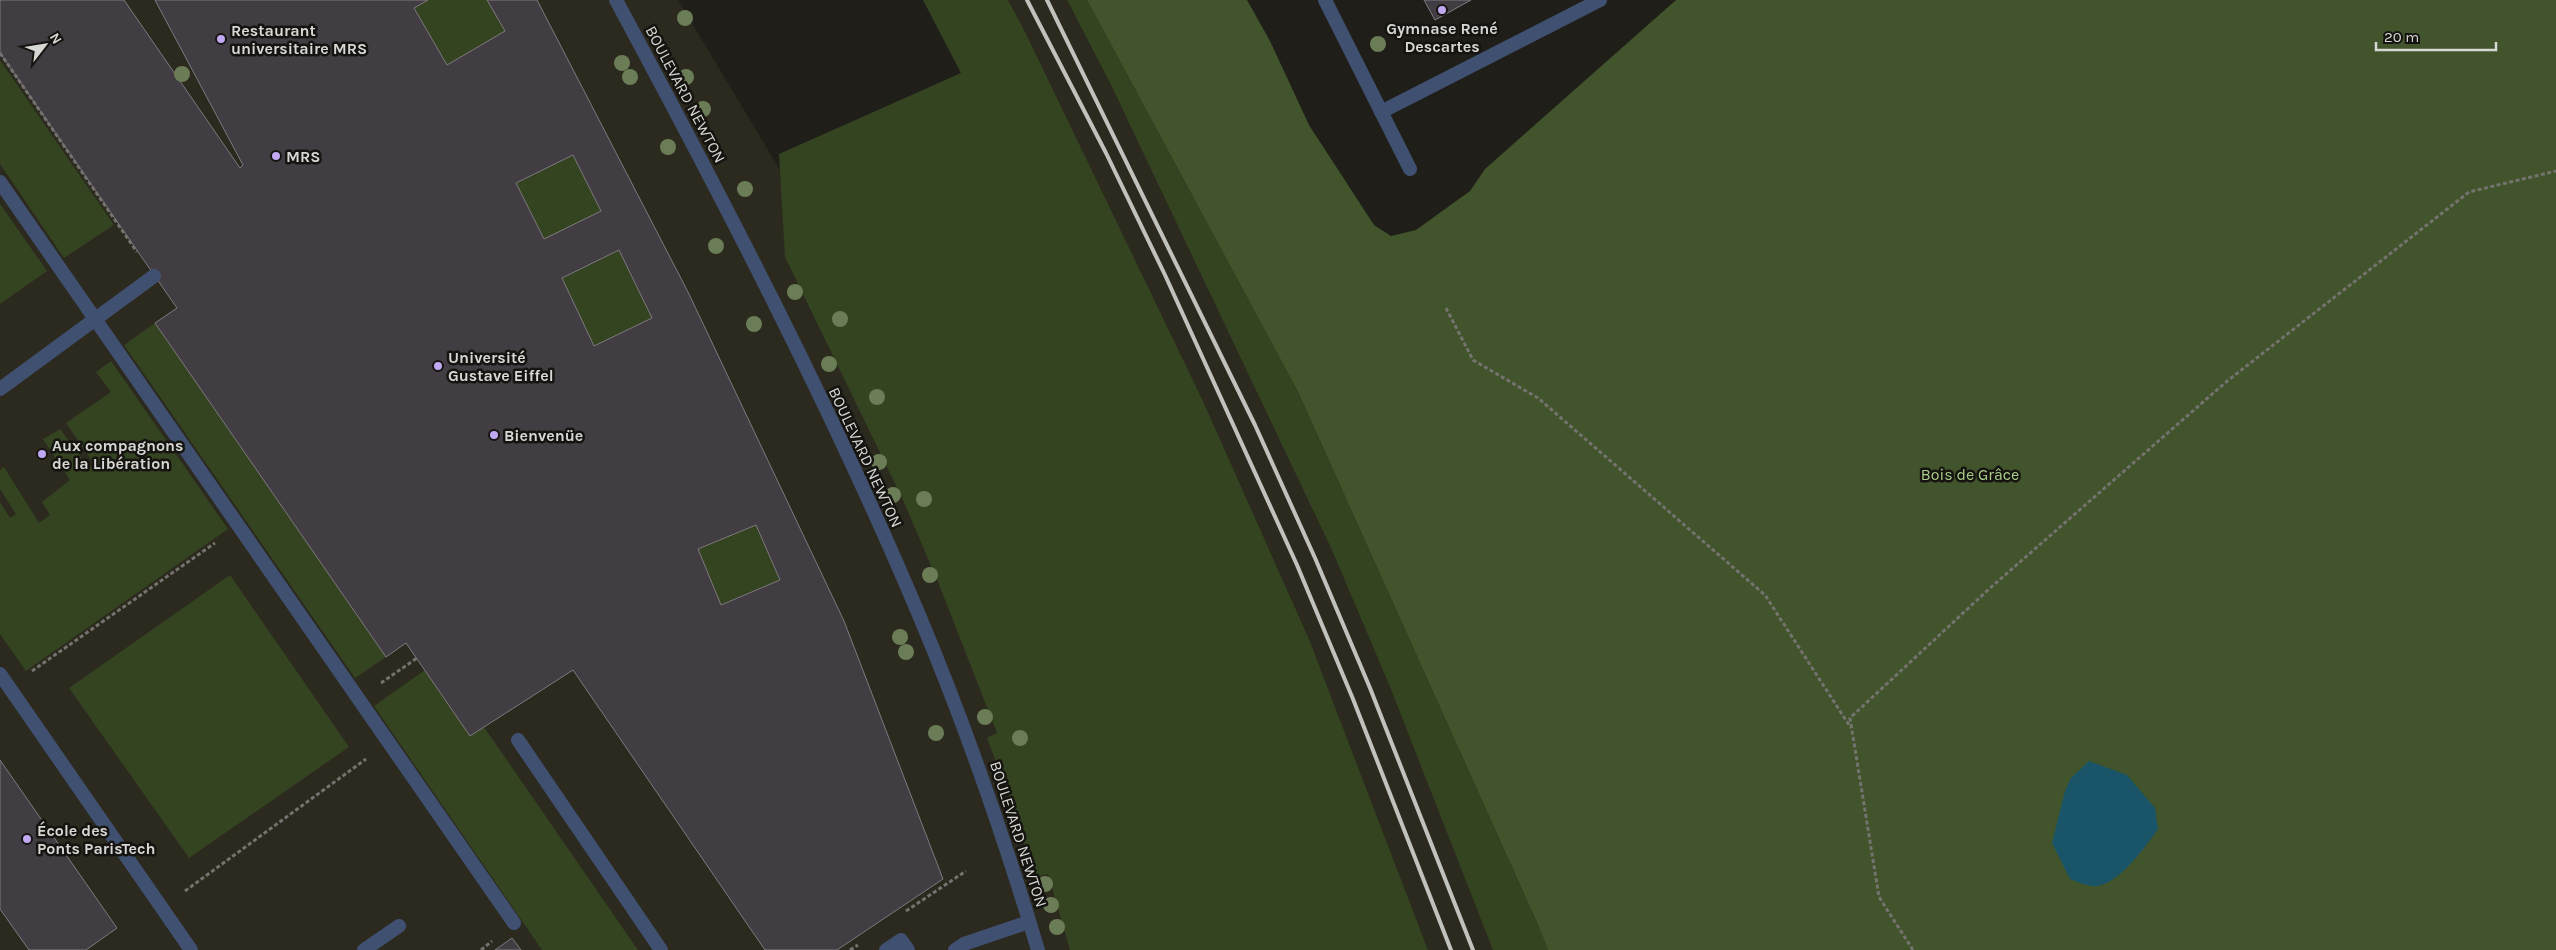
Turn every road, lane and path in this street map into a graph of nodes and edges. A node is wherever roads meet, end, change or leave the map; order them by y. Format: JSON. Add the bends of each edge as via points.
{"nodes":[{"id":1,"x":616,"y":0,"type":"edge"},
{"id":2,"x":1326,"y":0,"type":"edge"},
{"id":3,"x":1600,"y":0,"type":"edge"},
{"id":4,"x":0,"y":53,"type":"edge"},
{"id":5,"x":1381,"y":112,"type":"junction"},
{"id":6,"x":1410,"y":169,"type":"dead end"},
{"id":7,"x":2556,"y":171,"type":"edge"},
{"id":8,"x":0,"y":182,"type":"edge"},
{"id":9,"x":154,"y":276,"type":"joint"},
{"id":10,"x":1446,"y":308,"type":"dead end"},
{"id":11,"x":96,"y":319,"type":"junction"},
{"id":12,"x":0,"y":390,"type":"edge"},
{"id":13,"x":240,"y":526,"type":"junction"},
{"id":14,"x":417,"y":658,"type":"dead end"},
{"id":15,"x":0,"y":674,"type":"edge"},
{"id":16,"x":9,"y":687,"type":"junction"},
{"id":17,"x":359,"y":698,"type":"junction"},
{"id":18,"x":1852,"y":731,"type":"junction"},
{"id":19,"x":518,"y":740,"type":"dead end"},
{"id":20,"x":362,"y":762,"type":"dead end"},
{"id":21,"x":162,"y":907,"type":"junction"},
{"id":22,"x":1029,"y":922,"type":"junction"},
{"id":23,"x":514,"y":923,"type":"dead end"},
{"id":24,"x":399,"y":926,"type":"dead end"},
{"id":25,"x":191,"y":950,"type":"edge"},
{"id":26,"x":364,"y":950,"type":"edge"},
{"id":27,"x":661,"y":950,"type":"edge"},
{"id":28,"x":886,"y":950,"type":"edge"},
{"id":29,"x":908,"y":950,"type":"edge"},
{"id":30,"x":955,"y":950,"type":"edge"},
{"id":31,"x":1038,"y":950,"type":"edge"},
{"id":32,"x":1913,"y":950,"type":"edge"}],
"edges":[{"from":1,"to":22,"type":"street","name":"BOULEVARD NEWTON","via":[[720,194],[864,491],[920,616],[972,748]]},
{"from":2,"to":5,"type":"street"},
{"from":3,"to":5,"type":"street"},
{"from":4,"to":9,"type":"path"},
{"from":5,"to":6,"type":"street"},
{"from":7,"to":18,"type":"path","via":[[2469,192],[2226,382],[1989,589],[1850,718]]},
{"from":8,"to":11,"type":"street"},
{"from":9,"to":11,"type":"street"},
{"from":10,"to":18,"type":"path","via":[[1473,360],[1538,398],[1765,595]]},
{"from":11,"to":12,"type":"street"},
{"from":11,"to":13,"type":"street"},
{"from":13,"to":16,"type":"path"},
{"from":13,"to":17,"type":"street"},
{"from":14,"to":17,"type":"path"},
{"from":15,"to":16,"type":"street"},
{"from":16,"to":21,"type":"street"},
{"from":17,"to":23,"type":"street"},
{"from":18,"to":32,"type":"path","via":[[1879,897]]},
{"from":19,"to":27,"type":"street"},
{"from":20,"to":21,"type":"path"},
{"from":21,"to":25,"type":"street"},
{"from":22,"to":30,"type":"street"},
{"from":22,"to":31,"type":"street","name":"BOULEVARD NEWTON"},
{"from":24,"to":26,"type":"street"},
{"from":28,"to":29,"type":"street","via":[[901,940]]}]}
